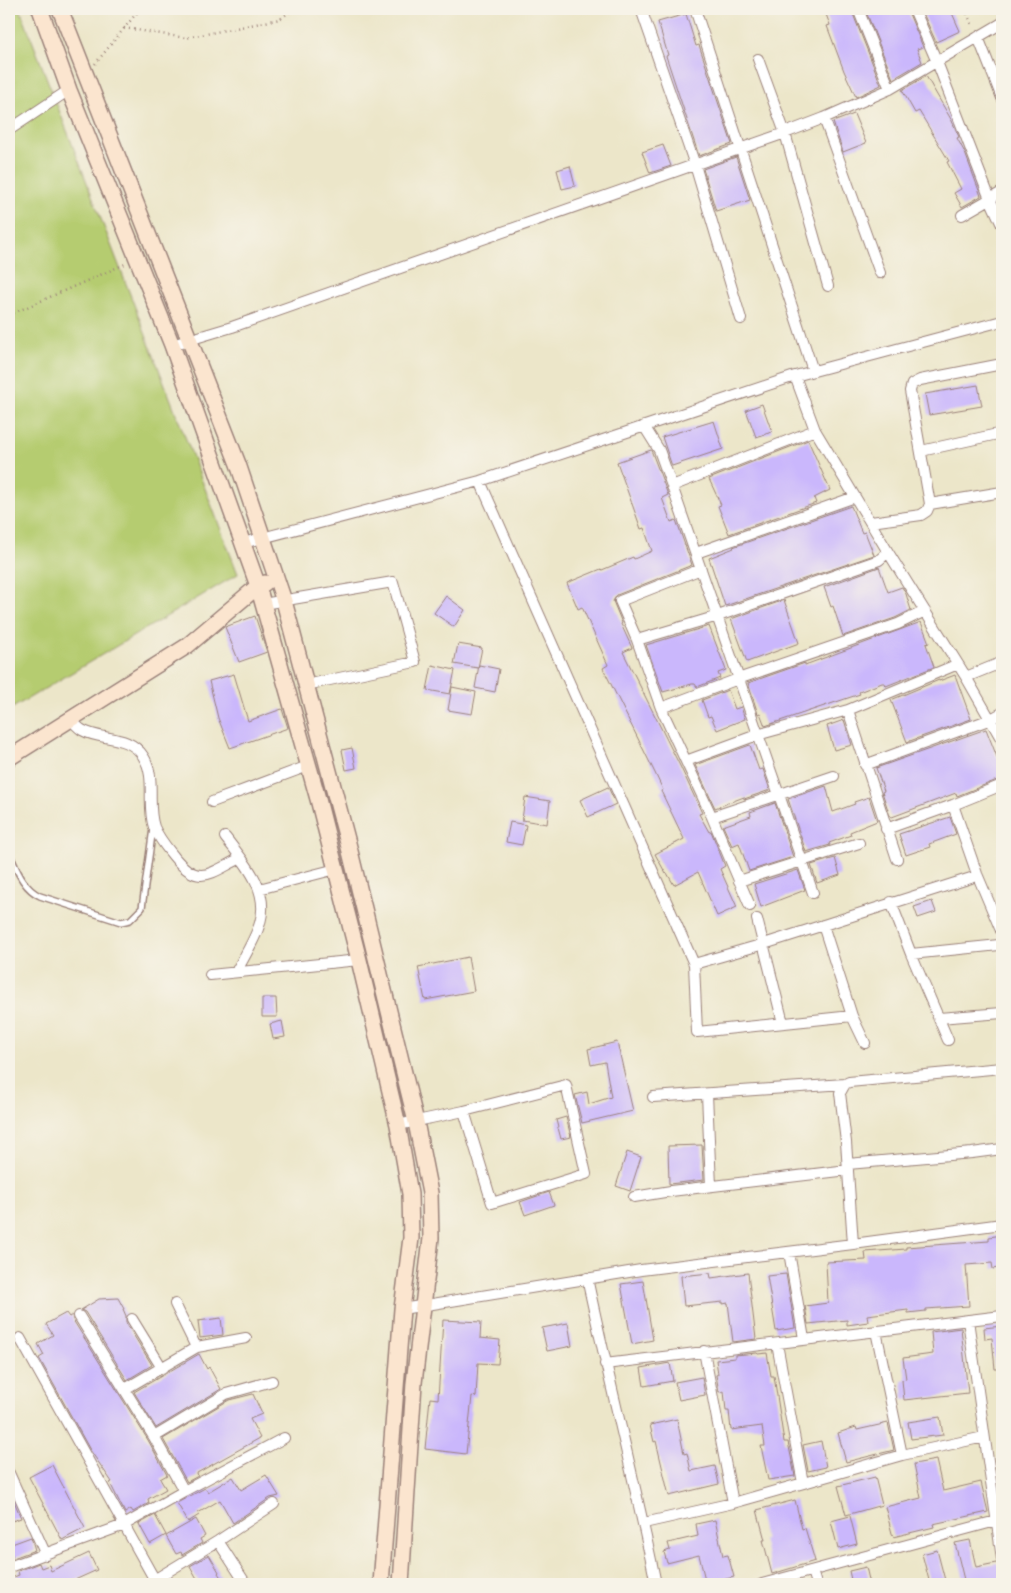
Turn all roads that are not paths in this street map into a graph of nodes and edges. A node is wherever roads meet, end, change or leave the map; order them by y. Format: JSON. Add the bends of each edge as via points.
{"nodes":[{"id":1,"x":40,"y":9,"type":"edge"},
{"id":2,"x":60,"y":9,"type":"edge"},
{"id":3,"x":642,"y":9,"type":"edge"},
{"id":4,"x":694,"y":9,"type":"edge"},
{"id":5,"x":858,"y":9,"type":"edge"},
{"id":6,"x":914,"y":9,"type":"edge"},
{"id":7,"x":1002,"y":23,"type":"edge"},
{"id":8,"x":978,"y":37,"type":"junction"},
{"id":9,"x":758,"y":59,"type":"dead end"},
{"id":10,"x":937,"y":62,"type":"junction"},
{"id":11,"x":890,"y":88,"type":"junction"},
{"id":12,"x":69,"y":90,"type":"junction"},
{"id":13,"x":1002,"y":98,"type":"edge"},
{"id":14,"x":824,"y":118,"type":"junction"},
{"id":15,"x":9,"y":130,"type":"edge"},
{"id":16,"x":785,"y":133,"type":"junction"},
{"id":17,"x":741,"y":148,"type":"junction"},
{"id":18,"x":695,"y":165,"type":"junction"},
{"id":19,"x":1002,"y":192,"type":"edge"},
{"id":20,"x":990,"y":199,"type":"junction"},
{"id":21,"x":962,"y":214,"type":"dead end"},
{"id":22,"x":1002,"y":225,"type":"edge"},
{"id":23,"x":880,"y":273,"type":"dead end"},
{"id":24,"x":828,"y":286,"type":"dead end"},
{"id":25,"x":742,"y":319,"type":"dead end"},
{"id":26,"x":1002,"y":321,"type":"edge"},
{"id":27,"x":189,"y":340,"type":"junction"},
{"id":28,"x":172,"y":345,"type":"junction"},
{"id":29,"x":1002,"y":364,"type":"edge"},
{"id":30,"x":813,"y":371,"type":"junction"},
{"id":31,"x":794,"y":376,"type":"junction"},
{"id":32,"x":644,"y":426,"type":"junction"},
{"id":33,"x":815,"y":430,"type":"junction"},
{"id":34,"x":1002,"y":433,"type":"edge"},
{"id":35,"x":921,"y":451,"type":"junction"},
{"id":36,"x":480,"y":481,"type":"junction"},
{"id":37,"x":672,"y":486,"type":"junction"},
{"id":38,"x":1002,"y":492,"type":"edge"},
{"id":39,"x":855,"y":497,"type":"junction"},
{"id":40,"x":930,"y":504,"type":"junction"},
{"id":41,"x":871,"y":522,"type":"junction"},
{"id":42,"x":263,"y":537,"type":"junction"},
{"id":43,"x":243,"y":543,"type":"junction"},
{"id":44,"x":696,"y":552,"type":"junction"},
{"id":45,"x":888,"y":552,"type":"junction"},
{"id":46,"x":701,"y":569,"type":"junction"},
{"id":47,"x":276,"y":577,"type":"junction"},
{"id":48,"x":258,"y":586,"type":"junction"},
{"id":49,"x":284,"y":601,"type":"junction"},
{"id":50,"x":263,"y":604,"type":"junction"},
{"id":51,"x":925,"y":611,"type":"junction"},
{"id":52,"x":718,"y":616,"type":"junction"},
{"id":53,"x":637,"y":640,"type":"junction"},
{"id":54,"x":958,"y":664,"type":"junction"},
{"id":55,"x":998,"y":664,"type":"dead end"},
{"id":56,"x":966,"y":677,"type":"junction"},
{"id":57,"x":738,"y":679,"type":"junction"},
{"id":58,"x":306,"y":684,"type":"junction"},
{"id":59,"x":661,"y":708,"type":"junction"},
{"id":60,"x":848,"y":710,"type":"junction"},
{"id":61,"x":1002,"y":713,"type":"edge"},
{"id":62,"x":71,"y":719,"type":"junction"},
{"id":63,"x":991,"y":719,"type":"junction"},
{"id":64,"x":757,"y":735,"type":"junction"},
{"id":65,"x":1002,"y":740,"type":"edge"},
{"id":66,"x":9,"y":758,"type":"edge"},
{"id":67,"x":686,"y":761,"type":"junction"},
{"id":68,"x":865,"y":765,"type":"junction"},
{"id":69,"x":308,"y":766,"type":"junction"},
{"id":70,"x":834,"y":776,"type":"dead end"},
{"id":71,"x":1002,"y":785,"type":"edge"},
{"id":72,"x":780,"y":794,"type":"junction"},
{"id":73,"x":212,"y":802,"type":"dead end"},
{"id":74,"x":953,"y":805,"type":"junction"},
{"id":75,"x":712,"y":817,"type":"junction"},
{"id":76,"x":154,"y":826,"type":"junction"},
{"id":77,"x":886,"y":829,"type":"junction"},
{"id":78,"x":225,"y":837,"type":"dead end"},
{"id":79,"x":859,"y":843,"type":"dead end"},
{"id":80,"x":9,"y":853,"type":"edge"},
{"id":81,"x":241,"y":858,"type":"junction"},
{"id":82,"x":898,"y":859,"type":"dead end"},
{"id":83,"x":801,"y":861,"type":"junction"},
{"id":84,"x":336,"y":869,"type":"junction"},
{"id":85,"x":972,"y":878,"type":"dead end"},
{"id":86,"x":739,"y":881,"type":"junction"},
{"id":87,"x":259,"y":889,"type":"junction"},
{"id":88,"x":813,"y":893,"type":"dead end"},
{"id":89,"x":891,"y":902,"type":"junction"},
{"id":90,"x":750,"y":906,"type":"dead end"},
{"id":91,"x":757,"y":919,"type":"dead end"},
{"id":92,"x":823,"y":925,"type":"junction"},
{"id":93,"x":1002,"y":933,"type":"edge"},
{"id":94,"x":764,"y":944,"type":"junction"},
{"id":95,"x":998,"y":945,"type":"dead end"},
{"id":96,"x":911,"y":954,"type":"junction"},
{"id":97,"x":359,"y":960,"type":"junction"},
{"id":98,"x":694,"y":964,"type":"junction"},
{"id":99,"x":236,"y":972,"type":"junction"},
{"id":100,"x":210,"y":975,"type":"dead end"},
{"id":101,"x":1002,"y":1013,"type":"edge"},
{"id":102,"x":852,"y":1016,"type":"junction"},
{"id":103,"x":939,"y":1018,"type":"junction"},
{"id":104,"x":391,"y":1019,"type":"junction"},
{"id":105,"x":783,"y":1023,"type":"junction"},
{"id":106,"x":374,"y":1025,"type":"junction"},
{"id":107,"x":948,"y":1040,"type":"dead end"},
{"id":108,"x":865,"y":1043,"type":"dead end"},
{"id":109,"x":1002,"y":1068,"type":"edge"},
{"id":110,"x":845,"y":1084,"type":"junction"},
{"id":111,"x":707,"y":1094,"type":"junction"},
{"id":112,"x":653,"y":1097,"type":"dead end"},
{"id":113,"x":464,"y":1111,"type":"junction"},
{"id":114,"x":416,"y":1122,"type":"junction"},
{"id":115,"x":398,"y":1125,"type":"junction"},
{"id":116,"x":1002,"y":1149,"type":"edge"},
{"id":117,"x":848,"y":1167,"type":"junction"},
{"id":118,"x":711,"y":1186,"type":"junction"},
{"id":119,"x":634,"y":1197,"type":"dead end"},
{"id":120,"x":1002,"y":1224,"type":"edge"},
{"id":121,"x":853,"y":1244,"type":"junction"},
{"id":122,"x":789,"y":1252,"type":"junction"},
{"id":123,"x":587,"y":1278,"type":"junction"},
{"id":124,"x":175,"y":1304,"type":"dead end"},
{"id":125,"x":424,"y":1305,"type":"junction"},
{"id":126,"x":402,"y":1309,"type":"junction"},
{"id":127,"x":79,"y":1316,"type":"dead end"},
{"id":128,"x":1002,"y":1316,"type":"edge"},
{"id":129,"x":132,"y":1320,"type":"dead end"},
{"id":130,"x":968,"y":1320,"type":"junction"},
{"id":131,"x":876,"y":1331,"type":"junction"},
{"id":132,"x":20,"y":1338,"type":"dead end"},
{"id":133,"x":246,"y":1338,"type":"dead end"},
{"id":134,"x":804,"y":1339,"type":"junction"},
{"id":135,"x":777,"y":1344,"type":"junction"},
{"id":136,"x":196,"y":1347,"type":"junction"},
{"id":137,"x":704,"y":1352,"type":"junction"},
{"id":138,"x":605,"y":1364,"type":"junction"},
{"id":139,"x":162,"y":1368,"type":"junction"},
{"id":140,"x":272,"y":1381,"type":"dead end"},
{"id":141,"x":125,"y":1389,"type":"junction"},
{"id":142,"x":984,"y":1436,"type":"junction"},
{"id":143,"x":154,"y":1437,"type":"junction"},
{"id":144,"x":284,"y":1438,"type":"dead end"},
{"id":145,"x":902,"y":1455,"type":"junction"},
{"id":146,"x":9,"y":1472,"type":"edge"},
{"id":147,"x":803,"y":1483,"type":"junction"},
{"id":148,"x":184,"y":1491,"type":"junction"},
{"id":149,"x":14,"y":1495,"type":"edge"},
{"id":150,"x":733,"y":1503,"type":"junction"},
{"id":151,"x":274,"y":1504,"type":"dead end"},
{"id":152,"x":996,"y":1520,"type":"junction"},
{"id":153,"x":644,"y":1523,"type":"junction"},
{"id":154,"x":124,"y":1525,"type":"junction"},
{"id":155,"x":218,"y":1541,"type":"junction"},
{"id":156,"x":46,"y":1555,"type":"junction"},
{"id":157,"x":1002,"y":1559,"type":"edge"},
{"id":158,"x":9,"y":1567,"type":"edge"},
{"id":159,"x":812,"y":1571,"type":"junction"},
{"id":160,"x":156,"y":1582,"type":"edge"},
{"id":161,"x":246,"y":1584,"type":"edge"},
{"id":162,"x":380,"y":1584,"type":"edge"},
{"id":163,"x":401,"y":1584,"type":"edge"},
{"id":164,"x":656,"y":1584,"type":"edge"},
{"id":165,"x":762,"y":1584,"type":"edge"},
{"id":166,"x":816,"y":1584,"type":"edge"}],
"edges":[{"from":1,"to":12,"type":"street"},
{"from":2,"to":27,"type":"street"},
{"from":3,"to":18,"type":"street"},
{"from":4,"to":17,"type":"street"},
{"from":5,"to":11,"type":"street"},
{"from":6,"to":10,"type":"street"},
{"from":7,"to":8,"type":"street"},
{"from":8,"to":10,"type":"street"},
{"from":8,"to":13,"type":"street"},
{"from":9,"to":16,"type":"street"},
{"from":10,"to":11,"type":"street"},
{"from":10,"to":20,"type":"street"},
{"from":11,"to":14,"type":"street"},
{"from":12,"to":15,"type":"street"},
{"from":12,"to":28,"type":"street"},
{"from":14,"to":16,"type":"street"},
{"from":14,"to":23,"type":"street"},
{"from":16,"to":17,"type":"street"},
{"from":16,"to":24,"type":"street"},
{"from":17,"to":18,"type":"street"},
{"from":17,"to":30,"type":"street"},
{"from":18,"to":25,"type":"street"},
{"from":18,"to":27,"type":"street"},
{"from":19,"to":20,"type":"street"},
{"from":20,"to":21,"type":"street"},
{"from":20,"to":22,"type":"street"},
{"from":26,"to":30,"type":"street"},
{"from":27,"to":28,"type":"street"},
{"from":27,"to":42,"type":"street"},
{"from":28,"to":43,"type":"street"},
{"from":29,"to":35,"type":"street","via":[[912,384],[910,391]]},
{"from":30,"to":31,"type":"street"},
{"from":31,"to":32,"type":"street"},
{"from":31,"to":33,"type":"street"},
{"from":32,"to":36,"type":"street"},
{"from":32,"to":37,"type":"street","via":[[658,450]]},
{"from":33,"to":37,"type":"street"},
{"from":33,"to":39,"type":"street"},
{"from":34,"to":35,"type":"street"},
{"from":35,"to":40,"type":"street"},
{"from":36,"to":42,"type":"street"},
{"from":36,"to":98,"type":"street"},
{"from":37,"to":44,"type":"street"},
{"from":38,"to":40,"type":"street"},
{"from":39,"to":41,"type":"street"},
{"from":39,"to":44,"type":"street"},
{"from":40,"to":41,"type":"street","via":[[921,515]]},
{"from":41,"to":45,"type":"street"},
{"from":42,"to":43,"type":"street"},
{"from":42,"to":47,"type":"street"},
{"from":43,"to":48,"type":"street"},
{"from":44,"to":46,"type":"street"},
{"from":45,"to":51,"type":"street"},
{"from":45,"to":52,"type":"street","via":[[879,560]]},
{"from":46,"to":52,"type":"street"},
{"from":46,"to":53,"type":"street","via":[[620,601]]},
{"from":47,"to":48,"type":"street"},
{"from":47,"to":49,"type":"street"},
{"from":48,"to":50,"type":"street"},
{"from":48,"to":62,"type":"street","via":[[187,646]]},
{"from":49,"to":50,"type":"street"},
{"from":49,"to":58,"type":"street"},
{"from":49,"to":58,"type":"street","via":[[393,582],[415,662]]},
{"from":50,"to":69,"type":"street"},
{"from":51,"to":54,"type":"street"},
{"from":51,"to":57,"type":"street","via":[[898,624]]},
{"from":52,"to":53,"type":"street"},
{"from":52,"to":57,"type":"street"},
{"from":53,"to":59,"type":"street"},
{"from":54,"to":56,"type":"street"},
{"from":54,"to":60,"type":"street"},
{"from":55,"to":56,"type":"street"},
{"from":56,"to":63,"type":"street"},
{"from":57,"to":59,"type":"street"},
{"from":57,"to":64,"type":"street"},
{"from":58,"to":104,"type":"street"},
{"from":59,"to":67,"type":"street"},
{"from":60,"to":64,"type":"street"},
{"from":60,"to":68,"type":"street"},
{"from":61,"to":63,"type":"street"},
{"from":62,"to":66,"type":"street"},
{"from":62,"to":76,"type":"street","via":[[81,730],[122,740],[144,756],[150,778]]},
{"from":63,"to":65,"type":"street"},
{"from":63,"to":68,"type":"street"},
{"from":64,"to":67,"type":"street"},
{"from":64,"to":72,"type":"street"},
{"from":67,"to":75,"type":"street"},
{"from":68,"to":77,"type":"street"},
{"from":69,"to":73,"type":"street"},
{"from":69,"to":84,"type":"street"},
{"from":70,"to":72,"type":"street"},
{"from":71,"to":74,"type":"street"},
{"from":72,"to":75,"type":"street"},
{"from":72,"to":83,"type":"street"},
{"from":74,"to":77,"type":"street"},
{"from":74,"to":93,"type":"street"},
{"from":75,"to":86,"type":"street"},
{"from":76,"to":80,"type":"lane","via":[[142,908],[130,920],[121,922],[31,892]]},
{"from":76,"to":81,"type":"street","via":[[160,840],[192,874],[201,876]]},
{"from":77,"to":82,"type":"street"},
{"from":78,"to":81,"type":"street"},
{"from":79,"to":83,"type":"street"},
{"from":81,"to":87,"type":"street"},
{"from":83,"to":86,"type":"street"},
{"from":83,"to":88,"type":"street"},
{"from":84,"to":87,"type":"street"},
{"from":84,"to":97,"type":"street"},
{"from":85,"to":89,"type":"street"},
{"from":86,"to":90,"type":"street"},
{"from":87,"to":99,"type":"street","via":[[261,922]]},
{"from":89,"to":92,"type":"street"},
{"from":89,"to":96,"type":"street"},
{"from":91,"to":94,"type":"street"},
{"from":92,"to":94,"type":"street"},
{"from":92,"to":102,"type":"street"},
{"from":94,"to":98,"type":"street"},
{"from":94,"to":105,"type":"street"},
{"from":95,"to":96,"type":"street"},
{"from":96,"to":103,"type":"street"},
{"from":97,"to":99,"type":"street"},
{"from":97,"to":106,"type":"street"},
{"from":98,"to":105,"type":"street","via":[[697,1032]]},
{"from":99,"to":100,"type":"street"},
{"from":101,"to":103,"type":"street"},
{"from":102,"to":105,"type":"street"},
{"from":102,"to":108,"type":"street"},
{"from":103,"to":107,"type":"street"},
{"from":104,"to":106,"type":"street"},
{"from":104,"to":114,"type":"street"},
{"from":106,"to":115,"type":"street"},
{"from":109,"to":110,"type":"street"},
{"from":110,"to":111,"type":"street"},
{"from":110,"to":117,"type":"street","via":[[840,1093]]},
{"from":111,"to":112,"type":"street"},
{"from":111,"to":118,"type":"street"},
{"from":113,"to":113,"type":"street","via":[[566,1085],[586,1174],[492,1203]]},
{"from":113,"to":114,"type":"street"},
{"from":114,"to":115,"type":"street"},
{"from":114,"to":125,"type":"street","via":[[430,1193]]},
{"from":115,"to":126,"type":"street","via":[[410,1194],[411,1238]]},
{"from":116,"to":117,"type":"street"},
{"from":117,"to":118,"type":"street"},
{"from":117,"to":121,"type":"street"},
{"from":118,"to":119,"type":"street"},
{"from":120,"to":121,"type":"street"},
{"from":121,"to":122,"type":"street"},
{"from":122,"to":123,"type":"street"},
{"from":122,"to":134,"type":"street"},
{"from":123,"to":125,"type":"street"},
{"from":123,"to":138,"type":"street"},
{"from":124,"to":136,"type":"street"},
{"from":125,"to":126,"type":"street"},
{"from":125,"to":163,"type":"street","via":[[414,1384]]},
{"from":126,"to":162,"type":"street"},
{"from":127,"to":141,"type":"street"},
{"from":128,"to":130,"type":"street"},
{"from":129,"to":139,"type":"street"},
{"from":130,"to":131,"type":"street"},
{"from":130,"to":142,"type":"street"},
{"from":131,"to":134,"type":"street"},
{"from":131,"to":145,"type":"street"},
{"from":132,"to":154,"type":"street"},
{"from":133,"to":136,"type":"street"},
{"from":134,"to":135,"type":"street"},
{"from":135,"to":137,"type":"street"},
{"from":135,"to":147,"type":"street"},
{"from":136,"to":139,"type":"street"},
{"from":137,"to":138,"type":"street"},
{"from":137,"to":150,"type":"street"},
{"from":138,"to":153,"type":"street"},
{"from":139,"to":141,"type":"street"},
{"from":140,"to":143,"type":"street","via":[[226,1394]]},
{"from":141,"to":143,"type":"street"},
{"from":142,"to":145,"type":"street"},
{"from":142,"to":152,"type":"street"},
{"from":143,"to":148,"type":"street"},
{"from":144,"to":148,"type":"street"},
{"from":145,"to":147,"type":"street"},
{"from":146,"to":149,"type":"street"},
{"from":147,"to":150,"type":"street"},
{"from":148,"to":154,"type":"street"},
{"from":149,"to":156,"type":"street"},
{"from":150,"to":153,"type":"street"},
{"from":151,"to":155,"type":"street"},
{"from":152,"to":157,"type":"street"},
{"from":152,"to":159,"type":"street"},
{"from":153,"to":164,"type":"street"},
{"from":154,"to":156,"type":"street"},
{"from":154,"to":160,"type":"street"},
{"from":155,"to":160,"type":"street"},
{"from":155,"to":161,"type":"street"},
{"from":156,"to":158,"type":"street"},
{"from":159,"to":165,"type":"street"},
{"from":159,"to":166,"type":"street"}]}
